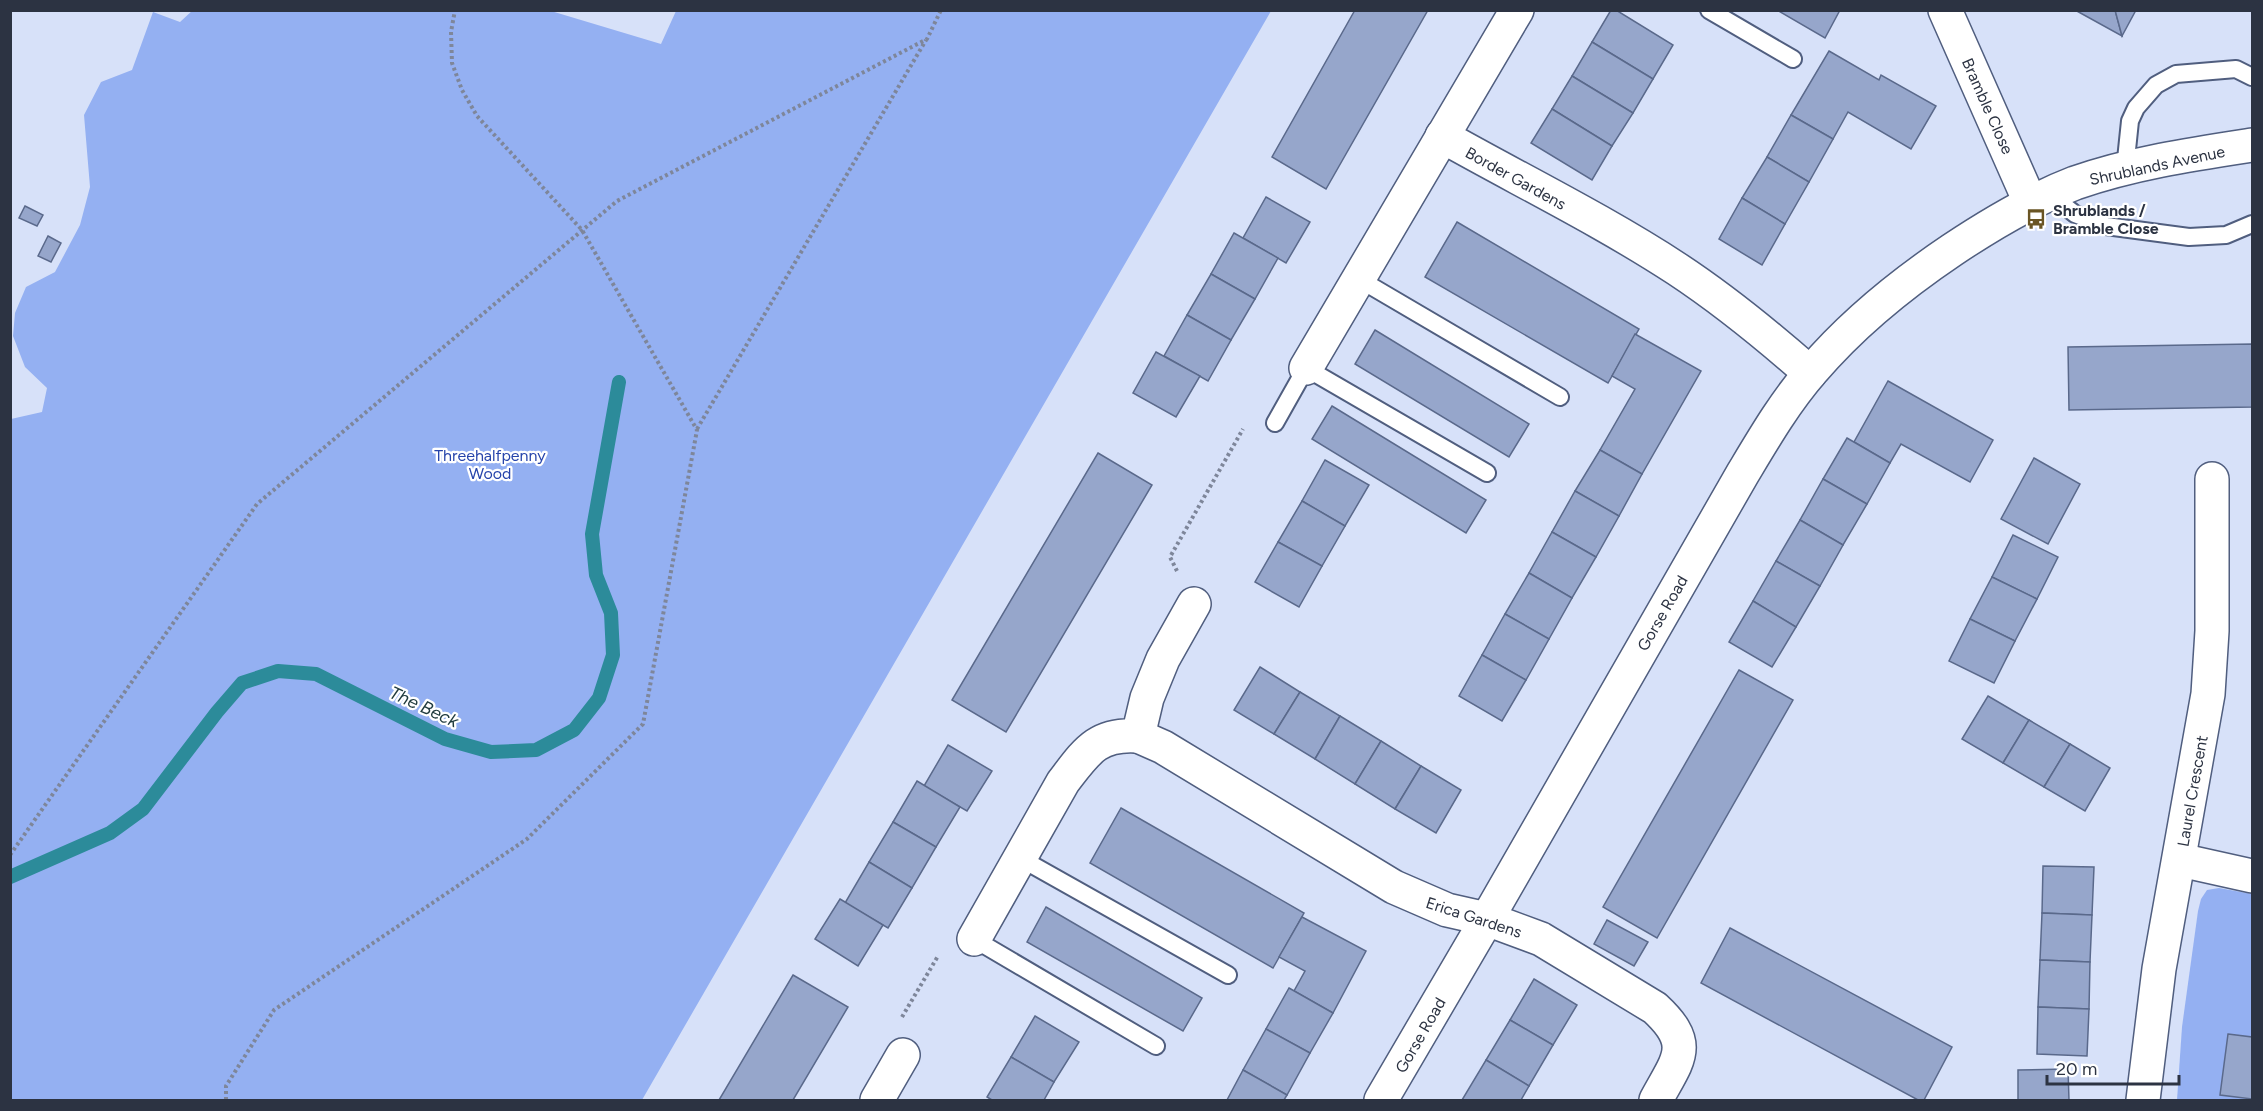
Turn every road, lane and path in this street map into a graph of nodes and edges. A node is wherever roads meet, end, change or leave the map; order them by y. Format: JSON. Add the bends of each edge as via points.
{"nodes":[{"id":1,"x":455,"y":10,"type":"edge"},
{"id":2,"x":941,"y":10,"type":"edge"},
{"id":3,"x":1517,"y":10,"type":"edge"},
{"id":4,"x":1709,"y":10,"type":"edge"},
{"id":5,"x":1946,"y":10,"type":"edge"},
{"id":6,"x":927,"y":39,"type":"junction"},
{"id":7,"x":1792,"y":59,"type":"dead end"},
{"id":8,"x":2253,"y":77,"type":"edge"},
{"id":9,"x":1442,"y":136,"type":"junction"},
{"id":10,"x":2253,"y":145,"type":"edge"},
{"id":11,"x":2126,"y":169,"type":"junction"},
{"id":12,"x":2039,"y":198,"type":"junction"},
{"id":13,"x":2253,"y":224,"type":"edge"},
{"id":14,"x":582,"y":230,"type":"junction"},
{"id":15,"x":1359,"y":279,"type":"junction"},
{"id":16,"x":1306,"y":368,"type":"junction"},
{"id":17,"x":1810,"y":373,"type":"junction"},
{"id":18,"x":1560,"y":397,"type":"dead end"},
{"id":19,"x":1275,"y":423,"type":"joint"},
{"id":20,"x":697,"y":430,"type":"junction"},
{"id":21,"x":1487,"y":473,"type":"dead end"},
{"id":22,"x":2212,"y":479,"type":"dead end"},
{"id":23,"x":1194,"y":603,"type":"joint"},
{"id":24,"x":1138,"y":736,"type":"junction"},
{"id":25,"x":10,"y":855,"type":"edge"},
{"id":26,"x":1020,"y":858,"type":"junction"},
{"id":27,"x":2180,"y":860,"type":"junction"},
{"id":28,"x":2253,"y":876,"type":"edge"},
{"id":29,"x":1488,"y":919,"type":"junction"},
{"id":30,"x":974,"y":939,"type":"junction"},
{"id":31,"x":1228,"y":975,"type":"dead end"},
{"id":32,"x":1156,"y":1046,"type":"dead end"},
{"id":33,"x":903,"y":1055,"type":"joint"},
{"id":34,"x":226,"y":1101,"type":"edge"},
{"id":35,"x":877,"y":1101,"type":"edge"},
{"id":36,"x":1381,"y":1101,"type":"edge"},
{"id":37,"x":1656,"y":1101,"type":"edge"},
{"id":38,"x":2143,"y":1101,"type":"edge"}],
"edges":[{"from":1,"to":14,"type":"path","via":[[452,63],[477,116]]},
{"from":2,"to":6,"type":"path"},
{"from":3,"to":9,"type":"street"},
{"from":4,"to":7,"type":"lane"},
{"from":5,"to":12,"type":"street","name":"Bramble Close"},
{"from":6,"to":14,"type":"path","via":[[617,201]]},
{"from":6,"to":20,"type":"path"},
{"from":8,"to":11,"type":"lane","via":[[2236,69],[2175,74],[2156,85],[2130,121]]},
{"from":9,"to":15,"type":"street"},
{"from":9,"to":17,"type":"street","name":"Border Gardens","via":[[1677,269]]},
{"from":10,"to":11,"type":"street","name":"Shrublands Avenue"},
{"from":11,"to":12,"type":"street","name":"Shrublands Avenue"},
{"from":12,"to":13,"type":"lane","via":[[2106,226],[2189,237],[2226,235]]},
{"from":12,"to":17,"type":"street","name":"Gorse Road","via":[[1977,234],[1891,294]]},
{"from":14,"to":20,"type":"path"},
{"from":14,"to":25,"type":"path","via":[[257,504]]},
{"from":15,"to":16,"type":"street"},
{"from":15,"to":18,"type":"lane"},
{"from":16,"to":19,"type":"lane"},
{"from":16,"to":21,"type":"lane"},
{"from":17,"to":29,"type":"street","name":"Gorse Road","via":[[1743,473]]},
{"from":19,"to":23,"type":"path","via":[[1248,421],[1170,557]]},
{"from":20,"to":34,"type":"path","via":[[643,724],[527,839],[274,1010],[226,1086]]},
{"from":22,"to":27,"type":"street","name":"Laurel Crescent","via":[[2208,694]]},
{"from":23,"to":24,"type":"street","via":[[1163,659],[1147,698]]},
{"from":24,"to":26,"type":"street","via":[[1120,735],[1089,750],[1063,782]]},
{"from":24,"to":29,"type":"street","name":"Erica Gardens","via":[[1163,747],[1394,886],[1446,910]]},
{"from":26,"to":30,"type":"street"},
{"from":26,"to":31,"type":"lane"},
{"from":27,"to":28,"type":"street"},
{"from":27,"to":38,"type":"street","name":"Laurel Crescent","via":[[2159,969]]},
{"from":29,"to":36,"type":"street","name":"Gorse Road"},
{"from":29,"to":37,"type":"street","name":"Erica Gardens","via":[[1541,939],[1625,988],[1669,1021],[1680,1048]]},
{"from":30,"to":32,"type":"lane"},
{"from":30,"to":33,"type":"path","via":[[943,946],[893,1033]]},
{"from":33,"to":35,"type":"street"}]}
